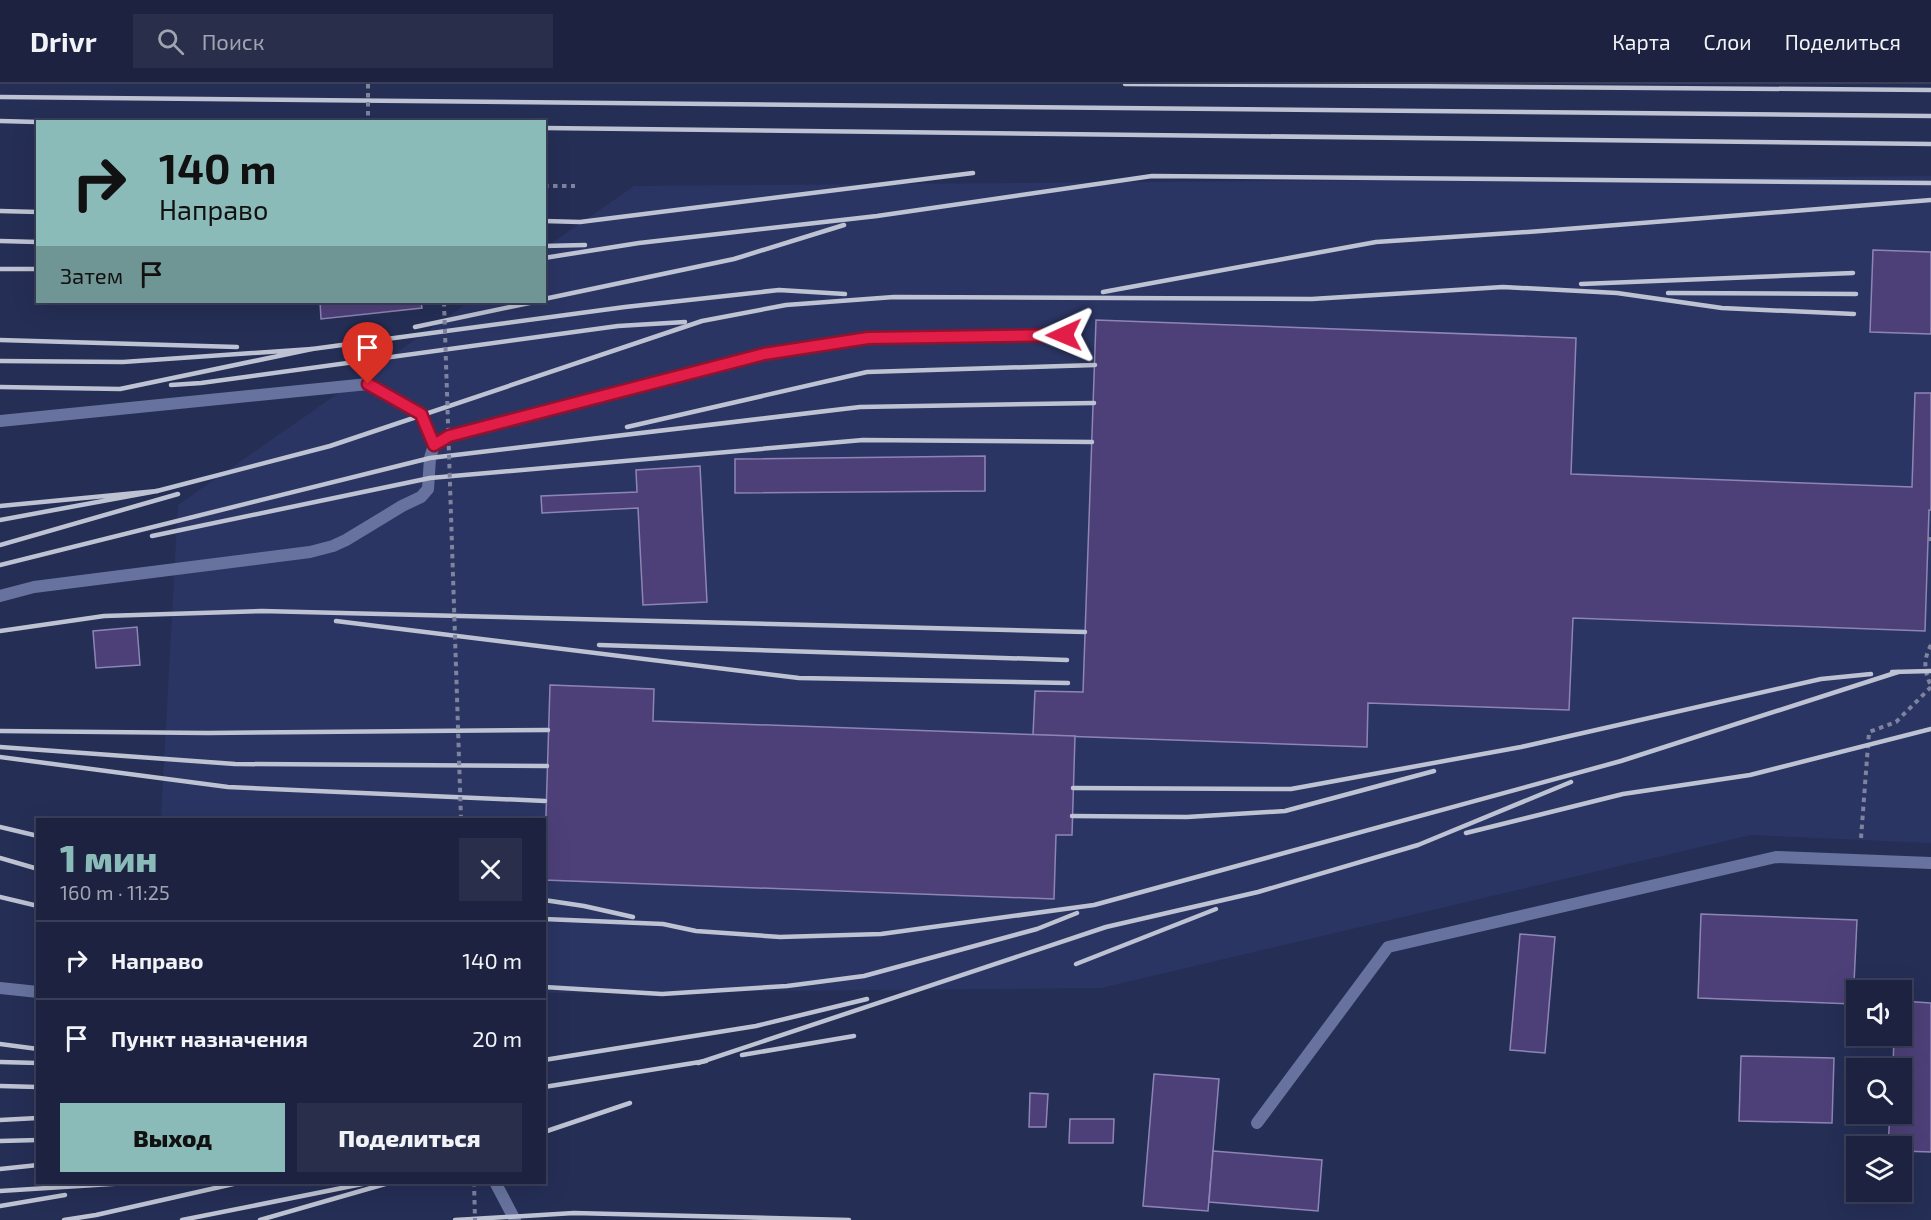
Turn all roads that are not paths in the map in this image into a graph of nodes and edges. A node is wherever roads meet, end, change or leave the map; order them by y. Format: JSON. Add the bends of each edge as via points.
{"nodes":[{"id":1,"x":1064,"y":335,"type":"dead end"},
{"id":2,"x":0,"y":421,"type":"edge"},
{"id":3,"x":434,"y":445,"type":"junction"},
{"id":4,"x":0,"y":596,"type":"edge"},
{"id":5,"x":1931,"y":862,"type":"edge"},
{"id":6,"x":0,"y":988,"type":"edge"},
{"id":7,"x":36,"y":992,"type":"edge"},
{"id":8,"x":1257,"y":1123,"type":"dead end"},
{"id":9,"x":496,"y":1184,"type":"edge"},
{"id":10,"x":515,"y":1220,"type":"edge"}],
"edges":[{"from":1,"to":3,"type":"street","via":[[868,338],[764,354],[449,436]]},
{"from":2,"to":3,"type":"street","via":[[368,384],[421,414]]},
{"from":3,"to":4,"type":"street","via":[[428,489],[421,497],[333,546],[34,587]]},
{"from":5,"to":8,"type":"street","via":[[1776,858],[1388,947]]},
{"from":6,"to":7,"type":"street"},
{"from":9,"to":10,"type":"street"}]}
